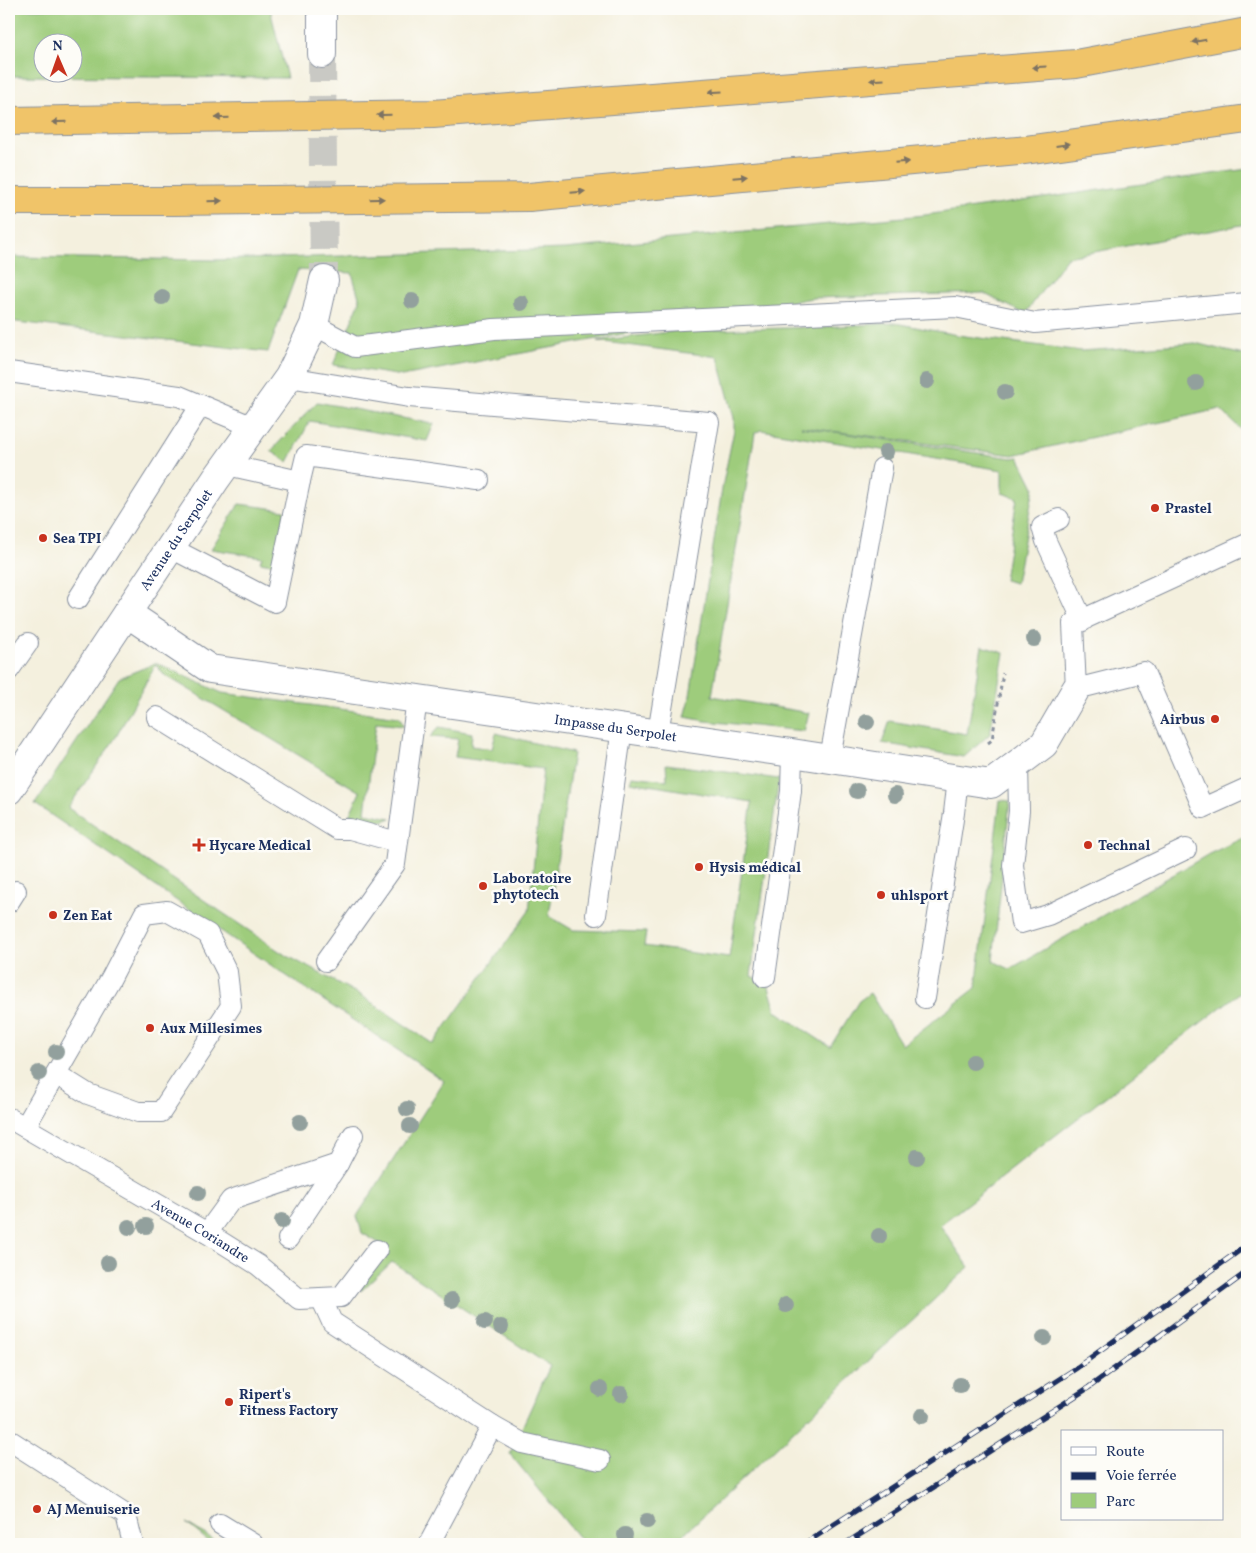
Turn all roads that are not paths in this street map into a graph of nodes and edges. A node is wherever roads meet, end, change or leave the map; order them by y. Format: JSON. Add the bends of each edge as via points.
{"nodes":[{"id":1,"x":322,"y":9,"type":"edge"},
{"id":2,"x":1247,"y":32,"type":"edge"},
{"id":3,"x":322,"y":54,"type":"tunnel mouth"},
{"id":4,"x":1247,"y":119,"type":"edge"},
{"id":5,"x":9,"y":121,"type":"edge"},
{"id":6,"x":9,"y":201,"type":"edge"},
{"id":7,"x":173,"y":201,"type":"junction"},
{"id":8,"x":9,"y":218,"type":"edge"},
{"id":9,"x":324,"y":280,"type":"tunnel mouth"},
{"id":10,"x":1247,"y":304,"type":"edge"},
{"id":11,"x":314,"y":325,"type":"junction"},
{"id":12,"x":9,"y":372,"type":"edge"},
{"id":13,"x":289,"y":378,"type":"junction"},
{"id":14,"x":202,"y":405,"type":"junction"},
{"id":15,"x":253,"y":427,"type":"junction"},
{"id":16,"x":227,"y":465,"type":"junction"},
{"id":17,"x":882,"y":468,"type":"dead end"},
{"id":18,"x":479,"y":480,"type":"dead end"},
{"id":19,"x":300,"y":481,"type":"junction"},
{"id":20,"x":1059,"y":519,"type":"dead end"},
{"id":21,"x":1247,"y":544,"type":"edge"},
{"id":22,"x":171,"y":548,"type":"junction"},
{"id":23,"x":78,"y":599,"type":"dead end"},
{"id":24,"x":127,"y":613,"type":"junction"},
{"id":25,"x":1083,"y":621,"type":"junction"},
{"id":26,"x":28,"y":643,"type":"dead end"},
{"id":27,"x":9,"y":670,"type":"edge"},
{"id":28,"x":1076,"y":689,"type":"junction"},
{"id":29,"x":417,"y":699,"type":"junction"},
{"id":30,"x":157,"y":717,"type":"dead end"},
{"id":31,"x":622,"y":728,"type":"junction"},
{"id":32,"x":658,"y":734,"type":"junction"},
{"id":33,"x":792,"y":753,"type":"junction"},
{"id":34,"x":830,"y":758,"type":"junction"},
{"id":35,"x":1018,"y":764,"type":"junction"},
{"id":36,"x":958,"y":779,"type":"junction"},
{"id":37,"x":11,"y":781,"type":"edge"},
{"id":38,"x":1247,"y":788,"type":"edge"},
{"id":39,"x":396,"y":842,"type":"junction"},
{"id":40,"x":1186,"y":849,"type":"dead end"},
{"id":41,"x":596,"y":915,"type":"dead end"},
{"id":42,"x":326,"y":961,"type":"dead end"},
{"id":43,"x":766,"y":977,"type":"dead end"},
{"id":44,"x":925,"y":998,"type":"dead end"},
{"id":45,"x":56,"y":1074,"type":"junction"},
{"id":46,"x":17,"y":1123,"type":"edge"},
{"id":47,"x":353,"y":1135,"type":"dead end"},
{"id":48,"x":338,"y":1164,"type":"junction"},
{"id":49,"x":207,"y":1233,"type":"junction"},
{"id":50,"x":288,"y":1239,"type":"dead end"},
{"id":51,"x":377,"y":1250,"type":"dead end"},
{"id":52,"x":321,"y":1298,"type":"junction"},
{"id":53,"x":492,"y":1426,"type":"junction"},
{"id":54,"x":9,"y":1440,"type":"edge"},
{"id":55,"x":600,"y":1460,"type":"dead end"},
{"id":56,"x":220,"y":1524,"type":"dead end"},
{"id":57,"x":133,"y":1544,"type":"edge"},
{"id":58,"x":254,"y":1544,"type":"edge"},
{"id":59,"x":429,"y":1544,"type":"edge"}],
"edges":[{"from":1,"to":3,"type":"street"},
{"from":2,"to":5,"type":"highway","one_way":true,"via":[[1076,64],[433,114]]},
{"from":7,"to":4,"type":"highway","one_way":true,"via":[[529,197],[1018,151]]},
{"from":6,"to":7,"type":"highway"},
{"from":7,"to":8,"type":"highway"},
{"from":9,"to":11,"type":"street","name":"Avenue du Serpolet"},
{"from":10,"to":11,"type":"lane","via":[[1035,323],[955,307],[504,328],[355,347]]},
{"from":11,"to":13,"type":"street","name":"Avenue du Serpolet"},
{"from":12,"to":14,"type":"lane","via":[[179,396]]},
{"from":13,"to":15,"type":"street","name":"Avenue du Serpolet"},
{"from":13,"to":32,"type":"lane","via":[[409,397],[708,422]]},
{"from":14,"to":15,"type":"lane"},
{"from":14,"to":23,"type":"lane"},
{"from":15,"to":16,"type":"street","name":"Avenue du Serpolet"},
{"from":16,"to":19,"type":"lane"},
{"from":16,"to":22,"type":"street","name":"Avenue du Serpolet"},
{"from":17,"to":34,"type":"lane"},
{"from":18,"to":19,"type":"lane","via":[[306,456]]},
{"from":19,"to":22,"type":"lane","via":[[275,602]]},
{"from":20,"to":25,"type":"lane","via":[[1042,527]]},
{"from":21,"to":25,"type":"lane"},
{"from":22,"to":24,"type":"street","name":"Avenue du Serpolet"},
{"from":24,"to":29,"type":"street","name":"Impasse du Serpolet","via":[[210,669]]},
{"from":24,"to":37,"type":"street","name":"Avenue du Serpolet"},
{"from":25,"to":28,"type":"lane","via":[[1073,624]]},
{"from":26,"to":27,"type":"lane"},
{"from":28,"to":35,"type":"street","name":"Impasse du Serpolet","via":[[1044,744]]},
{"from":28,"to":38,"type":"lane","via":[[1144,672],[1203,808]]},
{"from":29,"to":31,"type":"street","name":"Impasse du Serpolet"},
{"from":29,"to":39,"type":"lane"},
{"from":30,"to":39,"type":"lane","via":[[337,829],[350,829]]},
{"from":31,"to":32,"type":"street","name":"Impasse du Serpolet"},
{"from":31,"to":41,"type":"lane"},
{"from":32,"to":33,"type":"street","name":"Impasse du Serpolet"},
{"from":33,"to":34,"type":"street","name":"Impasse du Serpolet"},
{"from":33,"to":43,"type":"lane"},
{"from":34,"to":36,"type":"street","name":"Impasse du Serpolet"},
{"from":35,"to":36,"type":"street","name":"Impasse du Serpolet","via":[[991,784]]},
{"from":35,"to":40,"type":"lane","via":[[1019,811],[1014,865],[1022,923],[1048,915]]},
{"from":36,"to":44,"type":"lane"},
{"from":39,"to":42,"type":"lane","via":[[395,864]]},
{"from":45,"to":45,"type":"lane","via":[[144,914],[167,911],[208,934],[227,972],[231,1006],[161,1112],[138,1112],[88,1094]]},
{"from":45,"to":46,"type":"lane"},
{"from":46,"to":49,"type":"lane","name":"Avenue Coriandre"},
{"from":47,"to":48,"type":"lane"},
{"from":48,"to":49,"type":"lane","via":[[231,1200]]},
{"from":48,"to":50,"type":"lane"},
{"from":49,"to":52,"type":"lane","name":"Avenue Coriandre","via":[[258,1265],[299,1299]]},
{"from":51,"to":52,"type":"lane","name":"Avenue Coriandre","via":[[341,1297]]},
{"from":52,"to":53,"type":"lane","via":[[332,1322]]},
{"from":53,"to":55,"type":"lane","via":[[522,1443]]},
{"from":53,"to":59,"type":"lane"},
{"from":54,"to":57,"type":"lane","via":[[126,1515]]},
{"from":56,"to":58,"type":"lane"}]}
